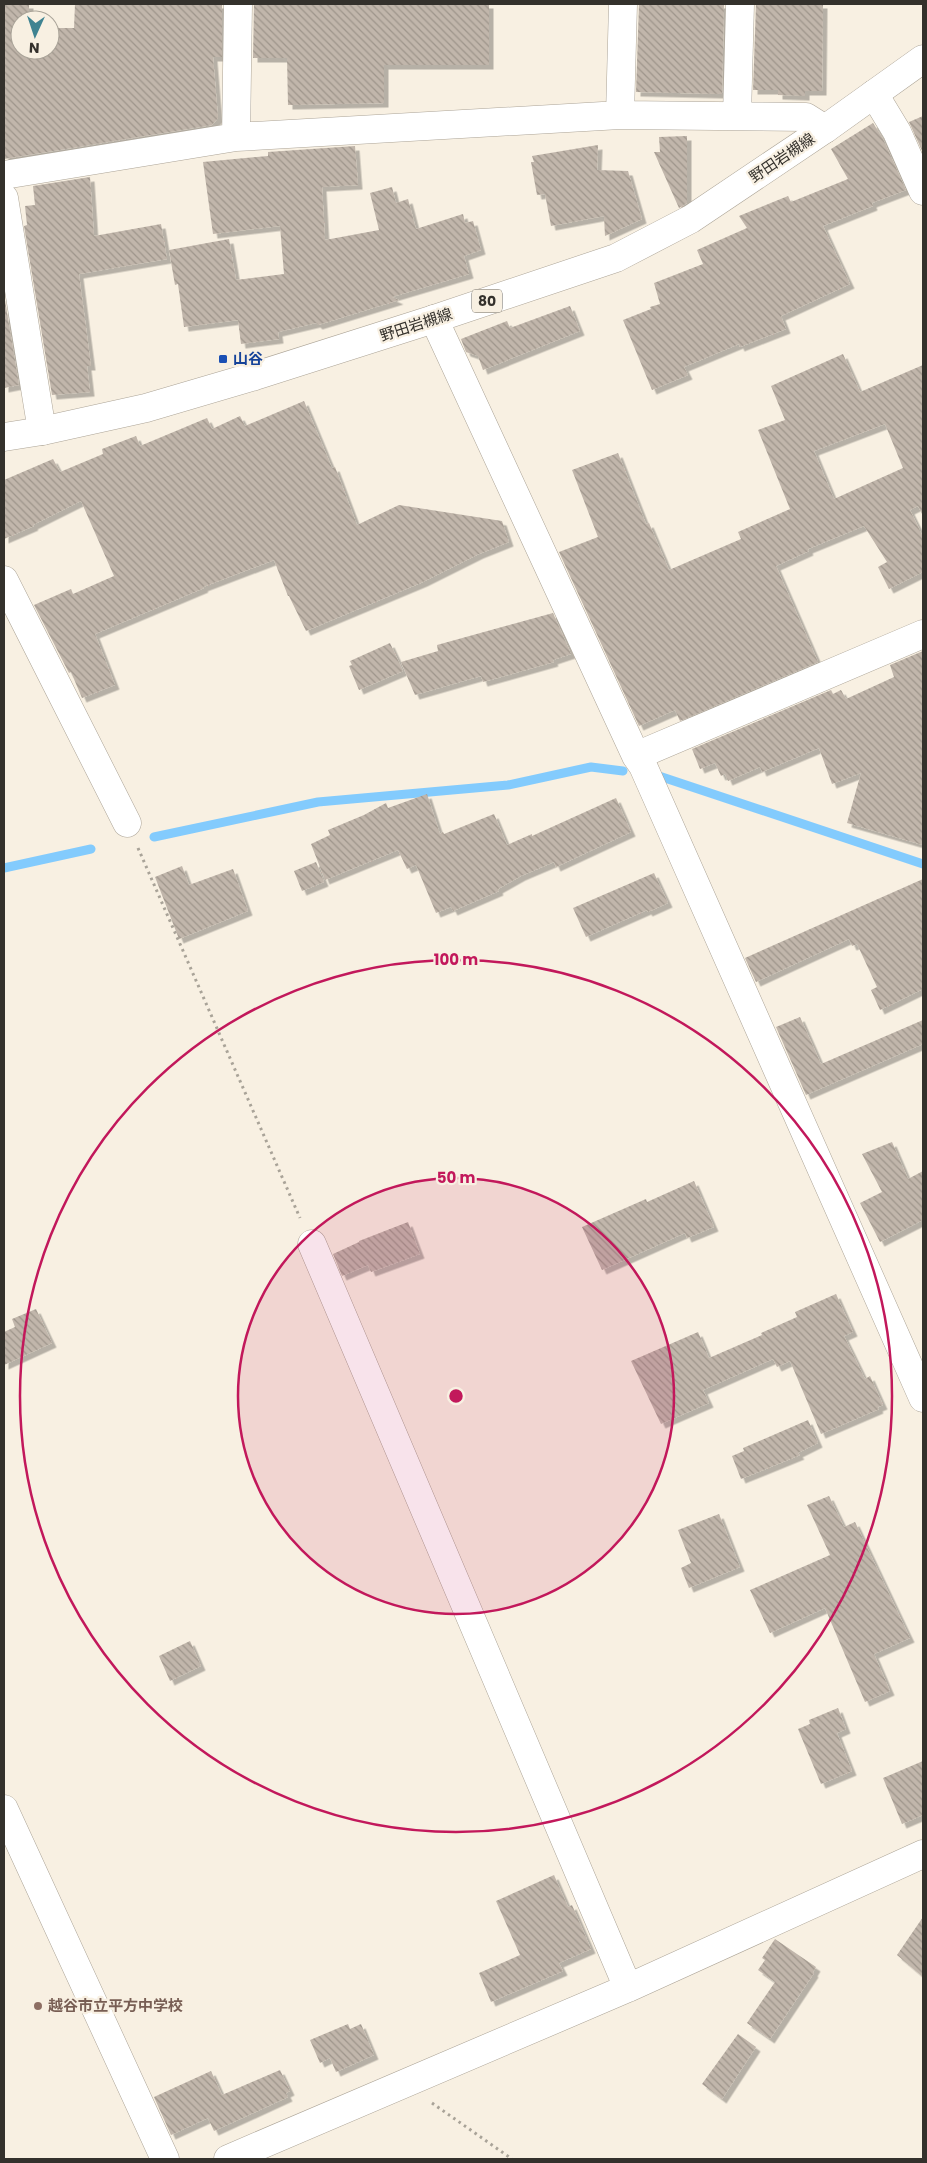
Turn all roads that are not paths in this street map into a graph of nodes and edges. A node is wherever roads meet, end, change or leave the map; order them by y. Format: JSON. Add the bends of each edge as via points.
{"nodes":[{"id":1,"x":238,"y":4,"type":"edge"},
{"id":2,"x":623,"y":4,"type":"edge"},
{"id":3,"x":740,"y":4,"type":"edge"},
{"id":4,"x":923,"y":59,"type":"edge"},
{"id":5,"x":874,"y":94,"type":"junction"},
{"id":6,"x":620,"y":115,"type":"junction"},
{"id":7,"x":737,"y":116,"type":"junction"},
{"id":8,"x":825,"y":129,"type":"junction"},
{"id":9,"x":236,"y":137,"type":"junction"},
{"id":10,"x":4,"y":175,"type":"edge"},
{"id":11,"x":923,"y":191,"type":"edge"},
{"id":12,"x":4,"y":198,"type":"edge"},
{"id":13,"x":434,"y":320,"type":"junction"},
{"id":14,"x":42,"y":431,"type":"junction"},
{"id":15,"x":4,"y":437,"type":"edge"},
{"id":16,"x":4,"y":580,"type":"edge"},
{"id":17,"x":923,"y":634,"type":"edge"},
{"id":18,"x":636,"y":756,"type":"junction"},
{"id":19,"x":127,"y":823,"type":"road end"},
{"id":20,"x":312,"y":1244,"type":"road end"},
{"id":21,"x":923,"y":1398,"type":"edge"},
{"id":22,"x":4,"y":1809,"type":"edge"},
{"id":23,"x":919,"y":1861,"type":"edge"},
{"id":24,"x":628,"y":1988,"type":"junction"},
{"id":25,"x":165,"y":2159,"type":"edge"},
{"id":26,"x":228,"y":2159,"type":"edge"}],
"edges":[{"from":1,"to":9,"type":"street"},
{"from":2,"to":6,"type":"street"},
{"from":3,"to":7,"type":"street"},
{"from":4,"to":5,"type":"street","name":"野田岩槻線","number":"80"},
{"from":5,"to":8,"type":"street","name":"野田岩槻線","number":"80"},
{"from":5,"to":11,"type":"street","via":[[897,132]]},
{"from":6,"to":7,"type":"street"},
{"from":6,"to":9,"type":"street"},
{"from":7,"to":8,"type":"street","via":[[806,118]]},
{"from":8,"to":13,"type":"street","name":"野田岩槻線","number":"80","via":[[691,219],[616,258]]},
{"from":9,"to":10,"type":"street"},
{"from":12,"to":14,"type":"street"},
{"from":13,"to":14,"type":"street","name":"野田岩槻線","number":"80","via":[[146,408]]},
{"from":13,"to":18,"type":"street"},
{"from":14,"to":15,"type":"street","name":"野田岩槻線","number":"80"},
{"from":16,"to":19,"type":"street"},
{"from":17,"to":18,"type":"street"},
{"from":18,"to":21,"type":"street"},
{"from":20,"to":24,"type":"street"},
{"from":22,"to":25,"type":"street"},
{"from":23,"to":24,"type":"street"},
{"from":24,"to":26,"type":"street"}]}
